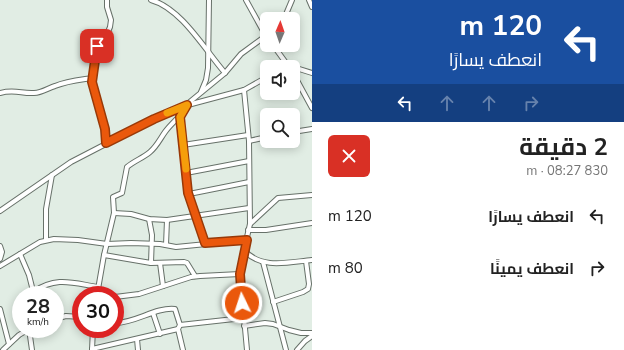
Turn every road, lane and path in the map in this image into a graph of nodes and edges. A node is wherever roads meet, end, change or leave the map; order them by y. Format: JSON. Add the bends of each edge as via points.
{"nodes":[{"id":1,"x":107,"y":0,"type":"edge"},
{"id":2,"x":151,"y":0,"type":"edge"},
{"id":3,"x":208,"y":0,"type":"edge"},
{"id":4,"x":246,"y":0,"type":"edge"},
{"id":5,"x":292,"y":0,"type":"edge"},
{"id":6,"x":161,"y":2,"type":"edge"},
{"id":7,"x":310,"y":2,"type":"edge"},
{"id":8,"x":312,"y":7,"type":"edge"},
{"id":9,"x":287,"y":12,"type":"edge"},
{"id":10,"x":260,"y":24,"type":"edge"},
{"id":11,"x":260,"y":41,"type":"edge"},
{"id":12,"x":208,"y":52,"type":"junction"},
{"id":13,"x":312,"y":69,"type":"edge"},
{"id":14,"x":302,"y":70,"type":"joint"},
{"id":15,"x":225,"y":73,"type":"junction"},
{"id":16,"x":312,"y":73,"type":"edge"},
{"id":17,"x":92,"y":78,"type":"junction"},
{"id":18,"x":260,"y":82,"type":"edge"},
{"id":19,"x":300,"y":86,"type":"edge"},
{"id":20,"x":244,"y":90,"type":"junction"},
{"id":21,"x":0,"y":92,"type":"edge"},
{"id":22,"x":201,"y":92,"type":"junction"},
{"id":23,"x":186,"y":106,"type":"junction"},
{"id":24,"x":312,"y":108,"type":"edge"},
{"id":25,"x":180,"y":117,"type":"junction"},
{"id":26,"x":312,"y":129,"type":"edge"},
{"id":27,"x":300,"y":131,"type":"edge"},
{"id":28,"x":248,"y":135,"type":"junction"},
{"id":29,"x":260,"y":139,"type":"edge"},
{"id":30,"x":249,"y":142,"type":"junction"},
{"id":31,"x":106,"y":143,"type":"junction"},
{"id":32,"x":183,"y":145,"type":"junction"},
{"id":33,"x":249,"y":161,"type":"junction"},
{"id":34,"x":186,"y":173,"type":"junction"},
{"id":35,"x":52,"y":175,"type":"junction"},
{"id":36,"x":249,"y":182,"type":"junction"},
{"id":37,"x":189,"y":194,"type":"junction"},
{"id":38,"x":312,"y":195,"type":"edge"},
{"id":39,"x":249,"y":208,"type":"junction"},
{"id":40,"x":0,"y":211,"type":"edge"},
{"id":41,"x":114,"y":213,"type":"junction"},
{"id":42,"x":196,"y":216,"type":"junction"},
{"id":43,"x":149,"y":219,"type":"junction"},
{"id":44,"x":167,"y":220,"type":"junction"},
{"id":45,"x":312,"y":223,"type":"edge"},
{"id":46,"x":250,"y":224,"type":"junction"},
{"id":47,"x":248,"y":230,"type":"junction"},
{"id":48,"x":46,"y":240,"type":"junction"},
{"id":49,"x":247,"y":240,"type":"junction"},
{"id":50,"x":205,"y":243,"type":"junction"},
{"id":51,"x":106,"y":244,"type":"junction"},
{"id":52,"x":151,"y":244,"type":"junction"},
{"id":53,"x":166,"y":245,"type":"junction"},
{"id":54,"x":0,"y":246,"type":"edge"},
{"id":55,"x":244,"y":250,"type":"junction"},
{"id":56,"x":20,"y":254,"type":"junction"},
{"id":57,"x":104,"y":255,"type":"junction"},
{"id":58,"x":0,"y":259,"type":"edge"},
{"id":59,"x":312,"y":260,"type":"edge"},
{"id":60,"x":306,"y":261,"type":"junction"},
{"id":61,"x":263,"y":262,"type":"junction"},
{"id":62,"x":151,"y":263,"type":"junction"},
{"id":63,"x":160,"y":263,"type":"junction"},
{"id":64,"x":0,"y":266,"type":"edge"},
{"id":65,"x":240,"y":274,"type":"junction"},
{"id":66,"x":195,"y":276,"type":"junction"},
{"id":67,"x":32,"y":286,"type":"edge"},
{"id":68,"x":42,"y":286,"type":"edge"},
{"id":69,"x":92,"y":286,"type":"edge"},
{"id":70,"x":98,"y":286,"type":"edge"},
{"id":71,"x":164,"y":286,"type":"junction"},
{"id":72,"x":124,"y":296,"type":"edge"},
{"id":73,"x":273,"y":302,"type":"junction"},
{"id":74,"x":0,"y":309,"type":"edge"},
{"id":75,"x":153,"y":313,"type":"junction"},
{"id":76,"x":243,"y":318,"type":"junction"},
{"id":77,"x":124,"y":323,"type":"edge"},
{"id":78,"x":244,"y":326,"type":"junction"},
{"id":79,"x":279,"y":326,"type":"junction"},
{"id":80,"x":179,"y":327,"type":"junction"},
{"id":81,"x":312,"y":332,"type":"edge"},
{"id":82,"x":160,"y":334,"type":"junction"},
{"id":83,"x":312,"y":336,"type":"edge"},
{"id":84,"x":17,"y":338,"type":"edge"},
{"id":85,"x":30,"y":338,"type":"edge"},
{"id":86,"x":93,"y":338,"type":"edge"},
{"id":87,"x":137,"y":340,"type":"junction"},
{"id":88,"x":9,"y":344,"type":"junction"},
{"id":89,"x":3,"y":350,"type":"edge"},
{"id":90,"x":32,"y":350,"type":"edge"},
{"id":91,"x":92,"y":350,"type":"edge"},
{"id":92,"x":138,"y":350,"type":"edge"},
{"id":93,"x":183,"y":350,"type":"edge"},
{"id":94,"x":247,"y":350,"type":"edge"},
{"id":95,"x":286,"y":350,"type":"edge"},
{"id":96,"x":297,"y":350,"type":"edge"}],
"edges":[{"from":1,"to":17,"type":"street","via":[[110,26],[98,44]]},
{"from":2,"to":6,"type":"street"},
{"from":3,"to":12,"type":"street"},
{"from":4,"to":10,"type":"street"},
{"from":5,"to":9,"type":"street"},
{"from":6,"to":12,"type":"street","via":[[192,30]]},
{"from":7,"to":8,"type":"street"},
{"from":11,"to":15,"type":"street","via":[[241,54]]},
{"from":12,"to":15,"type":"street"},
{"from":12,"to":22,"type":"street","via":[[206,80]]},
{"from":13,"to":14,"type":"street"},
{"from":14,"to":16,"type":"street"},
{"from":15,"to":22,"type":"street"},
{"from":17,"to":21,"type":"street","via":[[68,81],[34,93]]},
{"from":17,"to":31,"type":"street"},
{"from":18,"to":20,"type":"street"},
{"from":19,"to":24,"type":"street"},
{"from":20,"to":23,"type":"street"},
{"from":20,"to":28,"type":"street"},
{"from":22,"to":23,"type":"street"},
{"from":23,"to":25,"type":"street"},
{"from":23,"to":31,"type":"street"},
{"from":25,"to":32,"type":"street"},
{"from":25,"to":41,"type":"street","via":[[164,133],[156,146],[144,157],[126,167],[122,193],[113,197]]},
{"from":26,"to":27,"type":"street"},
{"from":28,"to":30,"type":"street"},
{"from":28,"to":32,"type":"street"},
{"from":29,"to":30,"type":"street"},
{"from":30,"to":33,"type":"street"},
{"from":31,"to":35,"type":"street"},
{"from":32,"to":34,"type":"street"},
{"from":33,"to":34,"type":"street"},
{"from":33,"to":36,"type":"street"},
{"from":34,"to":37,"type":"street"},
{"from":35,"to":40,"type":"street"},
{"from":35,"to":48,"type":"street","via":[[46,209]]},
{"from":36,"to":37,"type":"street"},
{"from":36,"to":39,"type":"street"},
{"from":37,"to":42,"type":"street"},
{"from":38,"to":46,"type":"street","via":[[278,198]]},
{"from":39,"to":42,"type":"street"},
{"from":39,"to":46,"type":"street"},
{"from":41,"to":43,"type":"street"},
{"from":41,"to":51,"type":"street"},
{"from":42,"to":44,"type":"street"},
{"from":42,"to":50,"type":"street"},
{"from":43,"to":44,"type":"street"},
{"from":43,"to":52,"type":"street"},
{"from":44,"to":53,"type":"street"},
{"from":45,"to":47,"type":"street"},
{"from":46,"to":47,"type":"street"},
{"from":47,"to":49,"type":"street"},
{"from":48,"to":51,"type":"street","via":[[78,240]]},
{"from":48,"to":56,"type":"street"},
{"from":49,"to":50,"type":"street"},
{"from":49,"to":55,"type":"street"},
{"from":50,"to":53,"type":"street","via":[[180,247]]},
{"from":51,"to":52,"type":"street"},
{"from":51,"to":57,"type":"street"},
{"from":52,"to":53,"type":"street"},
{"from":52,"to":62,"type":"street"},
{"from":54,"to":58,"type":"street"},
{"from":55,"to":61,"type":"street","via":[[256,260]]},
{"from":55,"to":65,"type":"street"},
{"from":56,"to":64,"type":"street"},
{"from":56,"to":67,"type":"street"},
{"from":57,"to":62,"type":"street"},
{"from":57,"to":70,"type":"street"},
{"from":59,"to":60,"type":"street"},
{"from":60,"to":61,"type":"street"},
{"from":60,"to":73,"type":"street","via":[[308,289]]},
{"from":61,"to":73,"type":"street"},
{"from":62,"to":63,"type":"street"},
{"from":63,"to":66,"type":"street","via":[[187,263]]},
{"from":63,"to":71,"type":"street"},
{"from":65,"to":66,"type":"street"},
{"from":65,"to":76,"type":"street"},
{"from":66,"to":71,"type":"street"},
{"from":68,"to":69,"type":"street","via":[[54,282],[67,282]]},
{"from":71,"to":72,"type":"street"},
{"from":73,"to":79,"type":"street"},
{"from":74,"to":88,"type":"street"},
{"from":75,"to":77,"type":"street"},
{"from":75,"to":80,"type":"street","via":[[175,308]]},
{"from":75,"to":82,"type":"street"},
{"from":76,"to":78,"type":"street"},
{"from":76,"to":80,"type":"street"},
{"from":78,"to":79,"type":"street","via":[[265,323]]},
{"from":78,"to":94,"type":"street"},
{"from":79,"to":81,"type":"street","via":[[295,331]]},
{"from":79,"to":95,"type":"street"},
{"from":80,"to":82,"type":"street"},
{"from":80,"to":93,"type":"street"},
{"from":82,"to":87,"type":"street"},
{"from":83,"to":96,"type":"street"},
{"from":84,"to":88,"type":"street"},
{"from":85,"to":90,"type":"street"},
{"from":86,"to":91,"type":"street"},
{"from":87,"to":91,"type":"street"},
{"from":87,"to":92,"type":"street"},
{"from":88,"to":89,"type":"street"}]}
